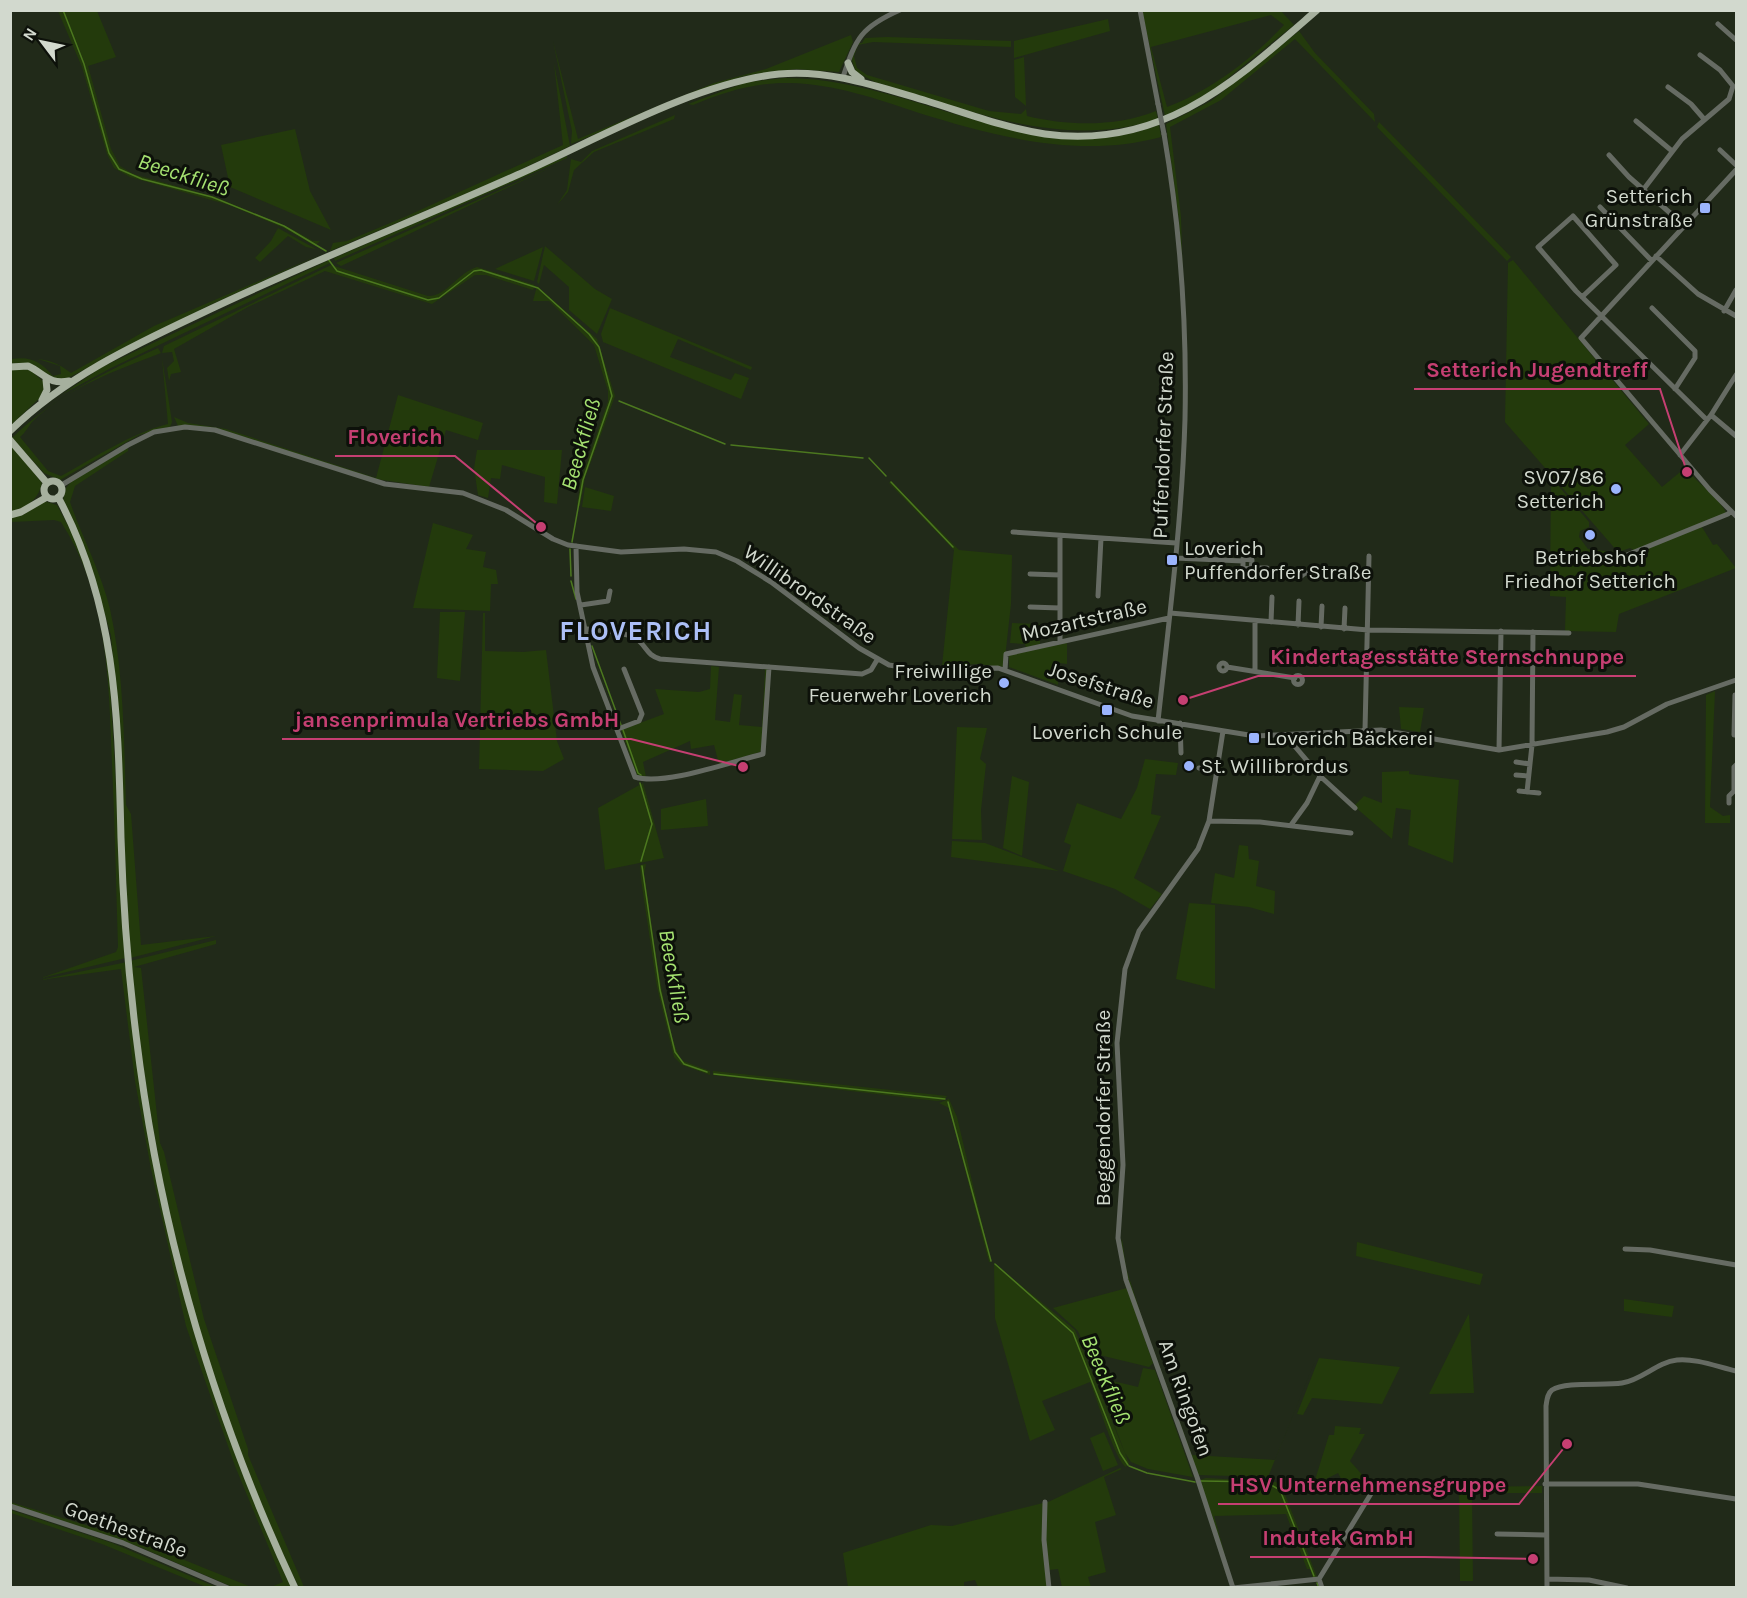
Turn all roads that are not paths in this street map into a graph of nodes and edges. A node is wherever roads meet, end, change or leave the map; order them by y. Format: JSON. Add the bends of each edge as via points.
{"nodes":[{"id":1,"x":900,"y":10,"type":"edge"},
{"id":2,"x":1140,"y":10,"type":"edge"},
{"id":3,"x":1317,"y":10,"type":"edge"},
{"id":4,"x":1718,"y":24,"type":"dead end"},
{"id":5,"x":1737,"y":40,"type":"edge"},
{"id":6,"x":1700,"y":55,"type":"dead end"},
{"id":7,"x":848,"y":63,"type":"junction"},
{"id":8,"x":843,"y":77,"type":"junction"},
{"id":9,"x":866,"y":82,"type":"junction"},
{"id":10,"x":1735,"y":83,"type":"edge"},
{"id":11,"x":1668,"y":87,"type":"dead end"},
{"id":12,"x":1729,"y":99,"type":"junction"},
{"id":13,"x":1737,"y":103,"type":"edge"},
{"id":14,"x":1704,"y":119,"type":"junction"},
{"id":15,"x":1636,"y":121,"type":"dead end"},
{"id":16,"x":1720,"y":150,"type":"dead end"},
{"id":17,"x":1672,"y":151,"type":"junction"},
{"id":18,"x":1609,"y":154,"type":"dead end"},
{"id":19,"x":1737,"y":165,"type":"edge"},
{"id":20,"x":1737,"y":170,"type":"edge"},
{"id":21,"x":1643,"y":190,"type":"junction"},
{"id":22,"x":1600,"y":207,"type":"dead end"},
{"id":23,"x":1685,"y":226,"type":"junction"},
{"id":24,"x":1654,"y":259,"type":"junction"},
{"id":25,"x":1737,"y":290,"type":"edge"},
{"id":26,"x":1582,"y":297,"type":"junction"},
{"id":27,"x":1653,"y":308,"type":"dead end"},
{"id":28,"x":1724,"y":311,"type":"junction"},
{"id":29,"x":1602,"y":316,"type":"junction"},
{"id":30,"x":1737,"y":316,"type":"edge"},
{"id":31,"x":10,"y":367,"type":"edge"},
{"id":32,"x":1737,"y":375,"type":"edge"},
{"id":33,"x":46,"y":380,"type":"junction"},
{"id":34,"x":72,"y":381,"type":"junction"},
{"id":35,"x":1675,"y":389,"type":"junction"},
{"id":36,"x":38,"y":406,"type":"junction"},
{"id":37,"x":1709,"y":418,"type":"junction"},
{"id":38,"x":10,"y":431,"type":"edge"},
{"id":39,"x":1736,"y":433,"type":"edge"},
{"id":40,"x":10,"y":440,"type":"edge"},
{"id":41,"x":1680,"y":455,"type":"junction"},
{"id":42,"x":47,"y":483,"type":"junction"},
{"id":43,"x":60,"y":486,"type":"junction"},
{"id":44,"x":46,"y":497,"type":"junction"},
{"id":45,"x":58,"y":497,"type":"junction"},
{"id":46,"x":1731,"y":511,"type":"junction"},
{"id":47,"x":10,"y":515,"type":"edge"},
{"id":48,"x":1737,"y":516,"type":"edge"},
{"id":49,"x":1013,"y":532,"type":"dead end"},
{"id":50,"x":1060,"y":536,"type":"junction"},
{"id":51,"x":1101,"y":538,"type":"junction"},
{"id":52,"x":1176,"y":543,"type":"junction"},
{"id":53,"x":576,"y":546,"type":"junction"},
{"id":54,"x":1370,"y":556,"type":"dead end"},
{"id":55,"x":1622,"y":557,"type":"dead end"},
{"id":56,"x":1175,"y":558,"type":"junction"},
{"id":57,"x":1267,"y":568,"type":"dead end"},
{"id":58,"x":1369,"y":572,"type":"junction"},
{"id":59,"x":1030,"y":574,"type":"dead end"},
{"id":60,"x":1060,"y":575,"type":"junction"},
{"id":61,"x":1300,"y":577,"type":"dead end"},
{"id":62,"x":610,"y":591,"type":"dead end"},
{"id":63,"x":1098,"y":596,"type":"dead end"},
{"id":64,"x":1272,"y":597,"type":"dead end"},
{"id":65,"x":1299,"y":601,"type":"dead end"},
{"id":66,"x":581,"y":605,"type":"junction"},
{"id":67,"x":1322,"y":606,"type":"dead end"},
{"id":68,"x":1030,"y":607,"type":"dead end"},
{"id":69,"x":1060,"y":608,"type":"junction"},
{"id":70,"x":1345,"y":608,"type":"dead end"},
{"id":71,"x":1169,"y":615,"type":"junction"},
{"id":72,"x":1255,"y":622,"type":"junction"},
{"id":73,"x":1271,"y":622,"type":"junction"},
{"id":74,"x":1298,"y":625,"type":"junction"},
{"id":75,"x":1321,"y":627,"type":"junction"},
{"id":76,"x":587,"y":629,"type":"junction"},
{"id":77,"x":1344,"y":629,"type":"junction"},
{"id":78,"x":1368,"y":630,"type":"junction"},
{"id":79,"x":1501,"y":631,"type":"junction"},
{"id":80,"x":1533,"y":632,"type":"junction"},
{"id":81,"x":1569,"y":633,"type":"dead end"},
{"id":82,"x":1060,"y":642,"type":"junction"},
{"id":83,"x":877,"y":660,"type":"junction"},
{"id":84,"x":769,"y":667,"type":"junction"},
{"id":85,"x":1227,"y":667,"type":"dead end"},
{"id":86,"x":624,"y":669,"type":"dead end"},
{"id":87,"x":1005,"y":670,"type":"junction"},
{"id":88,"x":1255,"y":671,"type":"junction"},
{"id":89,"x":1295,"y":678,"type":"dead end"},
{"id":90,"x":1735,"y":681,"type":"edge"},
{"id":91,"x":1735,"y":695,"type":"dead end"},
{"id":92,"x":1158,"y":721,"type":"junction"},
{"id":93,"x":1180,"y":723,"type":"junction"},
{"id":94,"x":618,"y":729,"type":"junction"},
{"id":95,"x":1365,"y":730,"type":"junction"},
{"id":96,"x":1223,"y":731,"type":"junction"},
{"id":97,"x":1737,"y":735,"type":"edge"},
{"id":98,"x":1291,"y":736,"type":"junction"},
{"id":99,"x":1532,"y":745,"type":"junction"},
{"id":100,"x":1499,"y":750,"type":"junction"},
{"id":101,"x":1181,"y":753,"type":"dead end"},
{"id":102,"x":1516,"y":762,"type":"dead end"},
{"id":103,"x":1530,"y":764,"type":"junction"},
{"id":104,"x":1737,"y":765,"type":"edge"},
{"id":105,"x":1199,"y":768,"type":"dead end"},
{"id":106,"x":1216,"y":771,"type":"junction"},
{"id":107,"x":1516,"y":775,"type":"dead end"},
{"id":108,"x":1320,"y":776,"type":"junction"},
{"id":109,"x":1528,"y":776,"type":"junction"},
{"id":110,"x":1519,"y":791,"type":"dead end"},
{"id":111,"x":1527,"y":792,"type":"junction"},
{"id":112,"x":1539,"y":793,"type":"dead end"},
{"id":113,"x":1729,"y":803,"type":"dead end"},
{"id":114,"x":1355,"y":808,"type":"dead end"},
{"id":115,"x":1209,"y":821,"type":"junction"},
{"id":116,"x":1291,"y":825,"type":"junction"},
{"id":117,"x":1351,"y":833,"type":"dead end"},
{"id":118,"x":1119,"y":1218,"type":"joint"},
{"id":119,"x":1625,"y":1249,"type":"dead end"},
{"id":120,"x":1737,"y":1265,"type":"edge"},
{"id":121,"x":1737,"y":1371,"type":"edge"},
{"id":122,"x":1545,"y":1484,"type":"junction"},
{"id":123,"x":1372,"y":1492,"type":"dead end"},
{"id":124,"x":1737,"y":1499,"type":"edge"},
{"id":125,"x":1045,"y":1502,"type":"dead end"},
{"id":126,"x":10,"y":1506,"type":"edge"},
{"id":127,"x":1497,"y":1534,"type":"dead end"},
{"id":128,"x":1545,"y":1535,"type":"junction"},
{"id":129,"x":1320,"y":1579,"type":"junction"},
{"id":130,"x":1547,"y":1579,"type":"junction"},
{"id":131,"x":228,"y":1587,"type":"edge"},
{"id":132,"x":295,"y":1587,"type":"edge"},
{"id":133,"x":1049,"y":1587,"type":"edge"},
{"id":134,"x":1233,"y":1587,"type":"edge"},
{"id":135,"x":1322,"y":1587,"type":"edge"},
{"id":136,"x":1547,"y":1587,"type":"edge"},
{"id":137,"x":1626,"y":1587,"type":"edge"}],
"edges":[{"from":1,"to":7,"type":"street","via":[[862,32]]},
{"from":2,"to":52,"type":"street","name":"Puffendorfer Straße","bridge":true,"via":[[1177,219],[1184,449]]},
{"from":3,"to":9,"type":"main road","via":[[1206,100],[1172,117],[1119,133],[1076,136],[1031,131]]},
{"from":4,"to":5,"type":"street"},
{"from":6,"to":10,"type":"street"},
{"from":7,"to":8,"type":"street"},
{"from":7,"to":9,"type":"main road","via":[[852,72]]},
{"from":8,"to":9,"type":"main road"},
{"from":8,"to":34,"type":"main road","via":[[765,75],[702,93],[257,286]]},
{"from":10,"to":12,"type":"street"},
{"from":11,"to":14,"type":"street"},
{"from":12,"to":13,"type":"street"},
{"from":12,"to":14,"type":"street"},
{"from":14,"to":17,"type":"street"},
{"from":15,"to":17,"type":"street"},
{"from":16,"to":19,"type":"street"},
{"from":17,"to":21,"type":"street"},
{"from":18,"to":21,"type":"street"},
{"from":20,"to":23,"type":"street"},
{"from":21,"to":23,"type":"street"},
{"from":22,"to":24,"type":"street"},
{"from":23,"to":24,"type":"street"},
{"from":24,"to":28,"type":"street"},
{"from":24,"to":29,"type":"street"},
{"from":25,"to":28,"type":"street"},
{"from":26,"to":26,"type":"street","via":[[1538,247],[1573,216],[1616,265]]},
{"from":26,"to":29,"type":"street"},
{"from":27,"to":35,"type":"street","via":[[1695,351],[1695,358]]},
{"from":28,"to":30,"type":"street"},
{"from":29,"to":35,"type":"street"},
{"from":29,"to":41,"type":"street","via":[[1581,338]]},
{"from":31,"to":33,"type":"main road","via":[[28,366]]},
{"from":32,"to":37,"type":"street"},
{"from":33,"to":34,"type":"main road"},
{"from":33,"to":36,"type":"main road","via":[[47,390]]},
{"from":34,"to":36,"type":"main road"},
{"from":35,"to":37,"type":"street"},
{"from":36,"to":38,"type":"main road"},
{"from":37,"to":39,"type":"street"},
{"from":37,"to":41,"type":"street"},
{"from":40,"to":42,"type":"main road"},
{"from":41,"to":46,"type":"street"},
{"from":42,"to":43,"type":"main road","via":[[54,481]]},
{"from":42,"to":44,"type":"main road"},
{"from":43,"to":45,"type":"main road"},
{"from":43,"to":53,"type":"street","name":"Willibrordstraße","via":[[154,432],[185,427],[220,431],[385,484],[448,490],[475,498],[506,510],[553,539]]},
{"from":44,"to":45,"type":"main road"},
{"from":44,"to":47,"type":"main road"},
{"from":45,"to":132,"type":"main road","via":[[87,561],[112,663],[124,909],[133,1004],[148,1121],[171,1234],[224,1415]]},
{"from":46,"to":48,"type":"street"},
{"from":46,"to":55,"type":"street"},
{"from":49,"to":50,"type":"street"},
{"from":50,"to":51,"type":"street"},
{"from":50,"to":60,"type":"street"},
{"from":51,"to":52,"type":"street"},
{"from":51,"to":63,"type":"street"},
{"from":52,"to":56,"type":"street","name":"Puffendorfer Straße"},
{"from":53,"to":66,"type":"street"},
{"from":53,"to":83,"type":"street","name":"Willibrordstraße","via":[[621,552],[716,552],[771,582]]},
{"from":54,"to":58,"type":"street"},
{"from":56,"to":57,"type":"street","via":[[1252,560],[1252,568]]},
{"from":56,"to":71,"type":"street","name":"Puffendorfer Straße"},
{"from":58,"to":61,"type":"street","via":[[1305,573]]},
{"from":58,"to":78,"type":"street"},
{"from":59,"to":60,"type":"street"},
{"from":60,"to":69,"type":"street"},
{"from":62,"to":66,"type":"street","via":[[608,601]]},
{"from":64,"to":73,"type":"street"},
{"from":65,"to":74,"type":"street"},
{"from":66,"to":76,"type":"street"},
{"from":67,"to":75,"type":"street"},
{"from":68,"to":69,"type":"street"},
{"from":69,"to":82,"type":"street"},
{"from":70,"to":77,"type":"street"},
{"from":71,"to":72,"type":"street","name":"Mozartstraße"},
{"from":71,"to":82,"type":"street","name":"Mozartstraße"},
{"from":71,"to":92,"type":"street","name":"Puffendorfer Straße"},
{"from":72,"to":73,"type":"street","name":"Mozartstraße"},
{"from":72,"to":88,"type":"street"},
{"from":73,"to":74,"type":"street","name":"Mozartstraße"},
{"from":74,"to":75,"type":"street","name":"Mozartstraße"},
{"from":75,"to":77,"type":"street","name":"Mozartstraße"},
{"from":76,"to":84,"type":"street","via":[[634,638],[646,653],[660,659]]},
{"from":76,"to":94,"type":"street","via":[[593,667]]},
{"from":77,"to":78,"type":"street","name":"Mozartstraße"},
{"from":78,"to":79,"type":"street","name":"Mozartstraße"},
{"from":78,"to":95,"type":"street"},
{"from":79,"to":80,"type":"street","name":"Mozartstraße"},
{"from":79,"to":100,"type":"street"},
{"from":80,"to":81,"type":"street","name":"Mozartstraße"},
{"from":80,"to":99,"type":"street"},
{"from":82,"to":87,"type":"street","name":"Mozartstraße","via":[[1006,654]]},
{"from":83,"to":84,"type":"street","via":[[871,670],[862,674]]},
{"from":83,"to":87,"type":"street","name":"Josefstraße","via":[[903,668]]},
{"from":84,"to":94,"type":"street","via":[[763,754],[666,779],[643,780],[633,775]]},
{"from":85,"to":88,"type":"street"},
{"from":86,"to":94,"type":"street","via":[[642,714],[639,721]]},
{"from":87,"to":92,"type":"street","name":"Josefstraße","via":[[1119,712]]},
{"from":88,"to":89,"type":"street"},
{"from":90,"to":99,"type":"street","name":"Josefstraße","via":[[1667,704],[1618,729]]},
{"from":91,"to":97,"type":"street"},
{"from":92,"to":93,"type":"street","name":"Josefstraße"},
{"from":93,"to":96,"type":"street","name":"Josefstraße"},
{"from":93,"to":101,"type":"street"},
{"from":95,"to":98,"type":"street","name":"Josefstraße"},
{"from":95,"to":100,"type":"street","name":"Josefstraße"},
{"from":96,"to":98,"type":"street","name":"Josefstraße"},
{"from":96,"to":106,"type":"street","name":"Beggendorfer Straße"},
{"from":98,"to":108,"type":"street","via":[[1292,743]]},
{"from":99,"to":100,"type":"street","name":"Josefstraße"},
{"from":99,"to":103,"type":"street"},
{"from":102,"to":103,"type":"street"},
{"from":103,"to":109,"type":"street"},
{"from":104,"to":113,"type":"street"},
{"from":105,"to":106,"type":"street"},
{"from":106,"to":115,"type":"street","name":"Beggendorfer Straße"},
{"from":107,"to":109,"type":"street"},
{"from":108,"to":114,"type":"street"},
{"from":108,"to":116,"type":"street"},
{"from":109,"to":111,"type":"street"},
{"from":110,"to":111,"type":"street"},
{"from":111,"to":112,"type":"street"},
{"from":115,"to":116,"type":"street"},
{"from":115,"to":118,"type":"street","name":"Beggendorfer Straße","via":[[1190,863],[1139,931],[1125,969],[1117,1043],[1123,1165]]},
{"from":116,"to":117,"type":"street"},
{"from":118,"to":134,"type":"street","name":"Am Ringofen","via":[[1124,1273]]},
{"from":119,"to":120,"type":"street"},
{"from":121,"to":122,"type":"street","via":[[1680,1360],[1622,1383],[1552,1390],[1546,1406]]},
{"from":122,"to":124,"type":"street","via":[[1638,1484]]},
{"from":122,"to":128,"type":"street"},
{"from":123,"to":129,"type":"street"},
{"from":125,"to":133,"type":"street"},
{"from":126,"to":131,"type":"street","name":"Goethestraße","via":[[123,1543]]},
{"from":127,"to":128,"type":"street"},
{"from":128,"to":130,"type":"street"},
{"from":129,"to":134,"type":"street","name":"Am Ringofen"},
{"from":129,"to":135,"type":"street"},
{"from":130,"to":136,"type":"street"},
{"from":130,"to":137,"type":"street","via":[[1589,1580]]}]}
